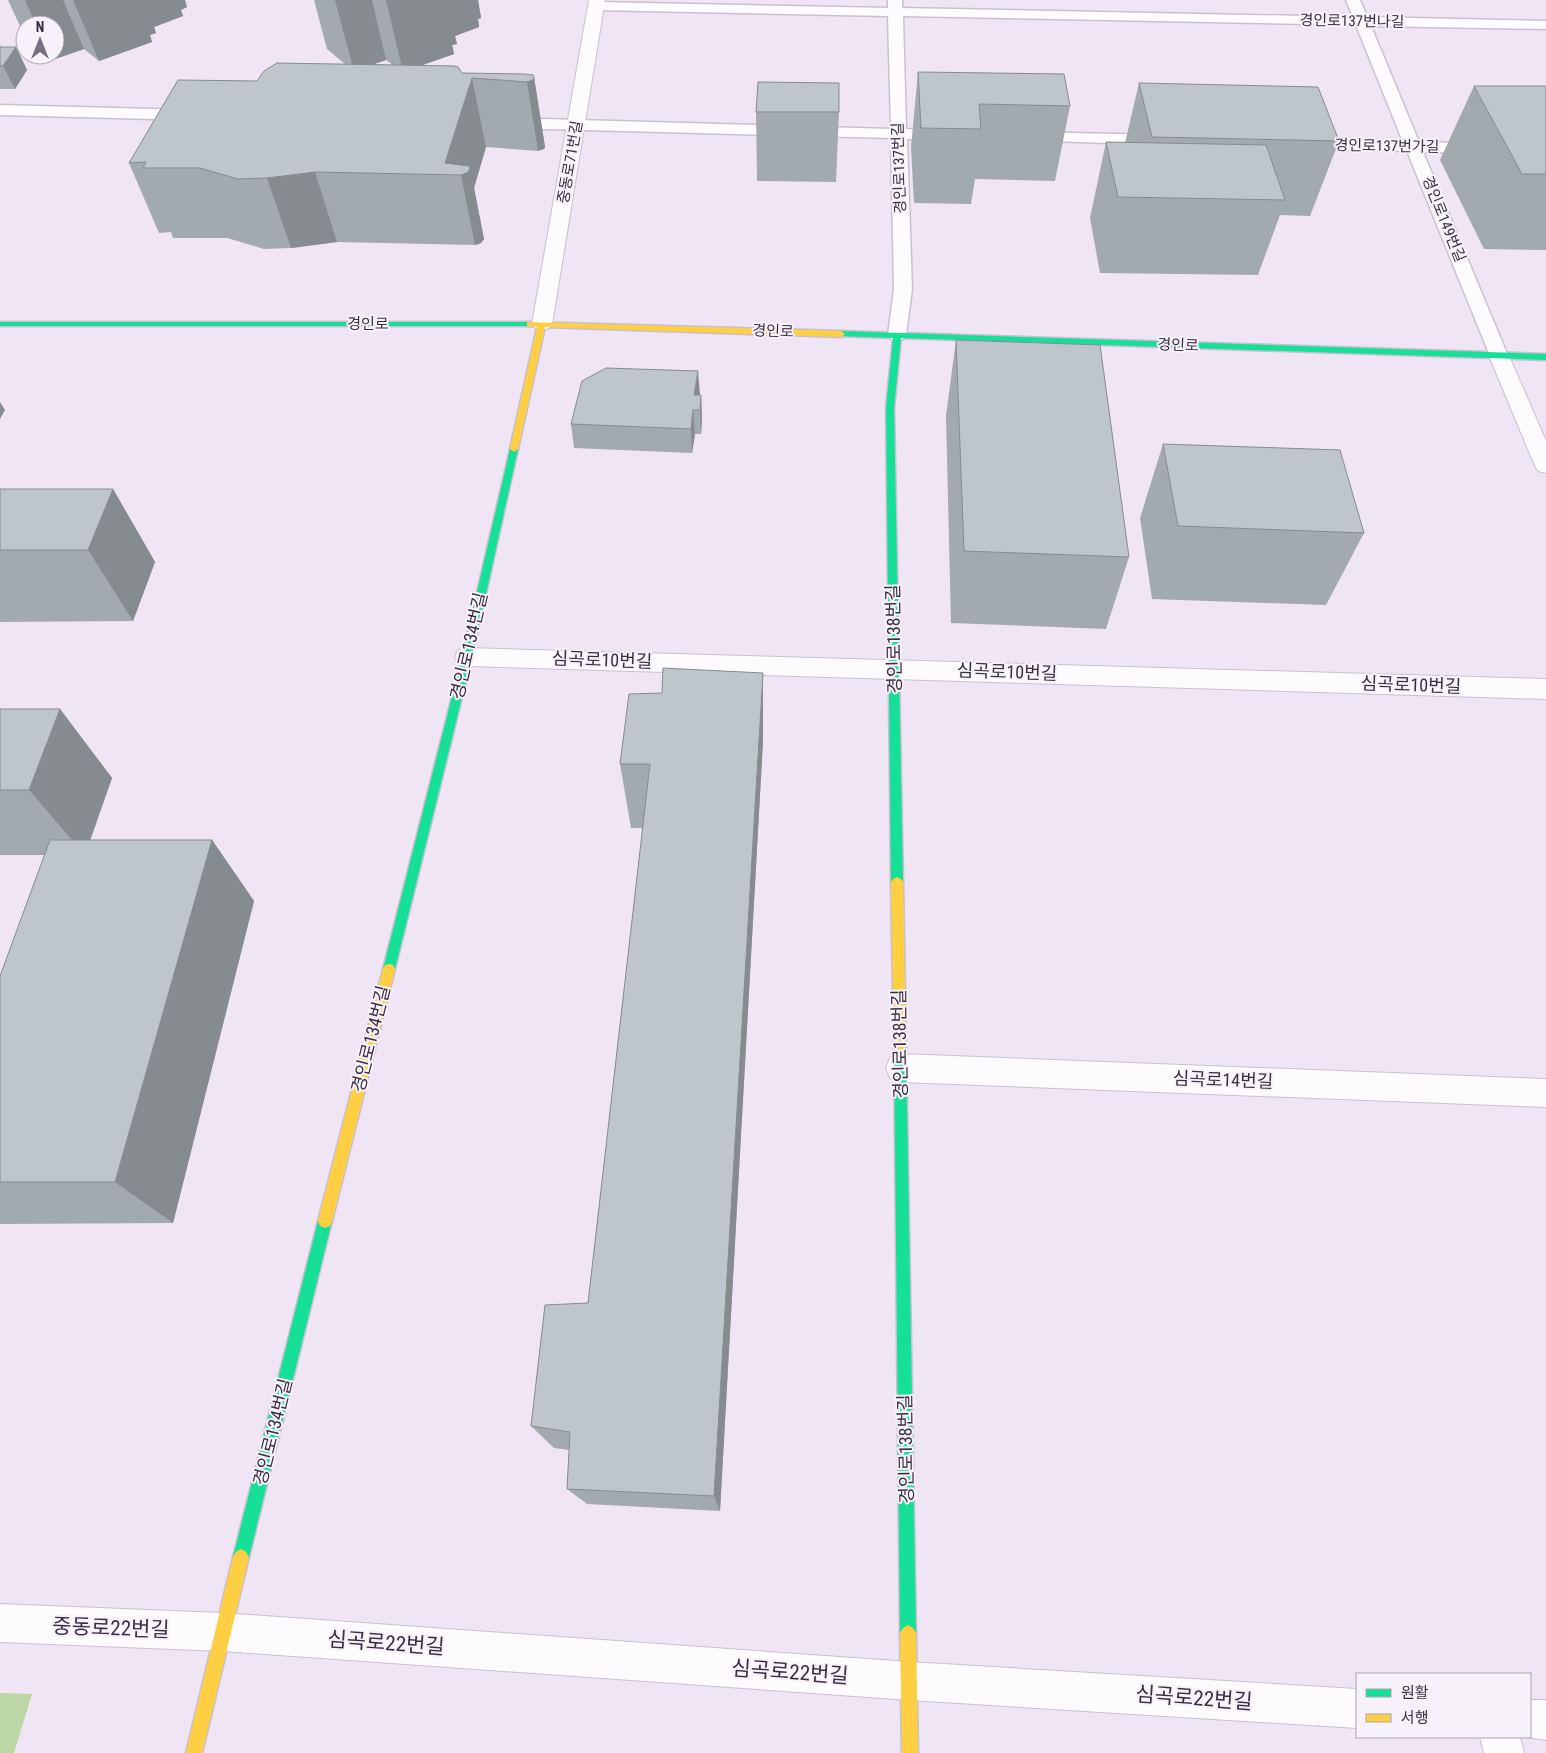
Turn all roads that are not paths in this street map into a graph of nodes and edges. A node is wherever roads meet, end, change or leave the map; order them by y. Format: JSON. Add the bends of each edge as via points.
{"nodes":[{"id":1,"x":1153,"y":0,"type":"edge"},
{"id":2,"x":1354,"y":0,"type":"edge"},
{"id":3,"x":596,"y":3,"type":"edge"},
{"id":4,"x":895,"y":6,"type":"edge"},
{"id":5,"x":1157,"y":17,"type":"junction"},
{"id":6,"x":1363,"y":21,"type":"junction"},
{"id":7,"x":1546,"y":25,"type":"edge"},
{"id":8,"x":0,"y":110,"type":"edge"},
{"id":9,"x":208,"y":116,"type":"edge"},
{"id":10,"x":496,"y":123,"type":"dead end"},
{"id":11,"x":576,"y":125,"type":"junction"},
{"id":12,"x":898,"y":134,"type":"junction"},
{"id":13,"x":958,"y":135,"type":"edge"},
{"id":14,"x":1017,"y":136,"type":"edge"},
{"id":15,"x":1176,"y":140,"type":"edge"},
{"id":16,"x":1285,"y":143,"type":"edge"},
{"id":17,"x":1414,"y":146,"type":"junction"},
{"id":18,"x":1546,"y":150,"type":"edge"},
{"id":19,"x":0,"y":324,"type":"edge"},
{"id":20,"x":542,"y":324,"type":"junction"},
{"id":21,"x":896,"y":335,"type":"junction"},
{"id":22,"x":1499,"y":356,"type":"junction"},
{"id":23,"x":1546,"y":357,"type":"edge"},
{"id":24,"x":1546,"y":466,"type":"edge"},
{"id":25,"x":467,"y":657,"type":"junction"},
{"id":26,"x":894,"y":668,"type":"junction"},
{"id":27,"x":1546,"y":689,"type":"edge"},
{"id":28,"x":901,"y":1068,"type":"junction"},
{"id":29,"x":1546,"y":1093,"type":"edge"},
{"id":30,"x":0,"y":1623,"type":"edge"},
{"id":31,"x":222,"y":1632,"type":"junction"},
{"id":32,"x":910,"y":1681,"type":"junction"},
{"id":33,"x":1356,"y":1709,"type":"edge"},
{"id":34,"x":1531,"y":1719,"type":"edge"},
{"id":35,"x":1546,"y":1720,"type":"edge"},
{"id":36,"x":1500,"y":1738,"type":"edge"},
{"id":37,"x":194,"y":1753,"type":"edge"},
{"id":38,"x":910,"y":1753,"type":"edge"},
{"id":39,"x":1504,"y":1753,"type":"edge"}],
"edges":[{"from":1,"to":5,"type":"lane"},
{"from":2,"to":6,"type":"lane","name":"경인로149번길"},
{"from":3,"to":4,"type":"lane","name":"경인로137번나길"},
{"from":3,"to":11,"type":"street","name":"중동로71번길"},
{"from":4,"to":5,"type":"lane","name":"경인로137번나길"},
{"from":4,"to":12,"type":"lane","name":"경인로137번길"},
{"from":5,"to":6,"type":"lane","name":"경인로137번나길"},
{"from":6,"to":7,"type":"lane","name":"경인로137번나길"},
{"from":6,"to":17,"type":"lane","name":"경인로149번길"},
{"from":8,"to":9,"type":"lane"},
{"from":10,"to":11,"type":"lane"},
{"from":11,"to":12,"type":"lane"},
{"from":11,"to":20,"type":"street","name":"중동로71번길"},
{"from":12,"to":13,"type":"lane"},
{"from":12,"to":21,"type":"lane","name":"경인로137번길","via":[[903,289]]},
{"from":14,"to":15,"type":"lane"},
{"from":16,"to":17,"type":"lane","name":"경인로137번가길"},
{"from":17,"to":18,"type":"lane","name":"경인로137번가길"},
{"from":17,"to":22,"type":"lane","name":"경인로149번길"},
{"from":19,"to":20,"type":"street","name":"경인로"},
{"from":20,"to":21,"type":"street","name":"경인로"},
{"from":20,"to":25,"type":"street","name":"경인로134번길"},
{"from":21,"to":22,"type":"street","name":"경인로"},
{"from":21,"to":26,"type":"street","name":"경인로138번길","via":[[890,408]]},
{"from":22,"to":23,"type":"street","name":"경인로"},
{"from":22,"to":24,"type":"street"},
{"from":25,"to":26,"type":"street","name":"심곡로10번길"},
{"from":25,"to":31,"type":"street","name":"경인로134번길"},
{"from":26,"to":27,"type":"street","name":"심곡로10번길"},
{"from":26,"to":28,"type":"street","name":"경인로138번길"},
{"from":28,"to":29,"type":"street","name":"심곡로14번길"},
{"from":28,"to":32,"type":"street","name":"경인로138번길"},
{"from":30,"to":31,"type":"street","name":"중동로22번길"},
{"from":31,"to":32,"type":"street","name":"심곡로22번길"},
{"from":31,"to":37,"type":"street","name":"경인로134번길"},
{"from":32,"to":33,"type":"street","name":"심곡로22번길"},
{"from":32,"to":38,"type":"street","name":"경인로138번길"},
{"from":34,"to":35,"type":"street"},
{"from":36,"to":39,"type":"street"}]}
